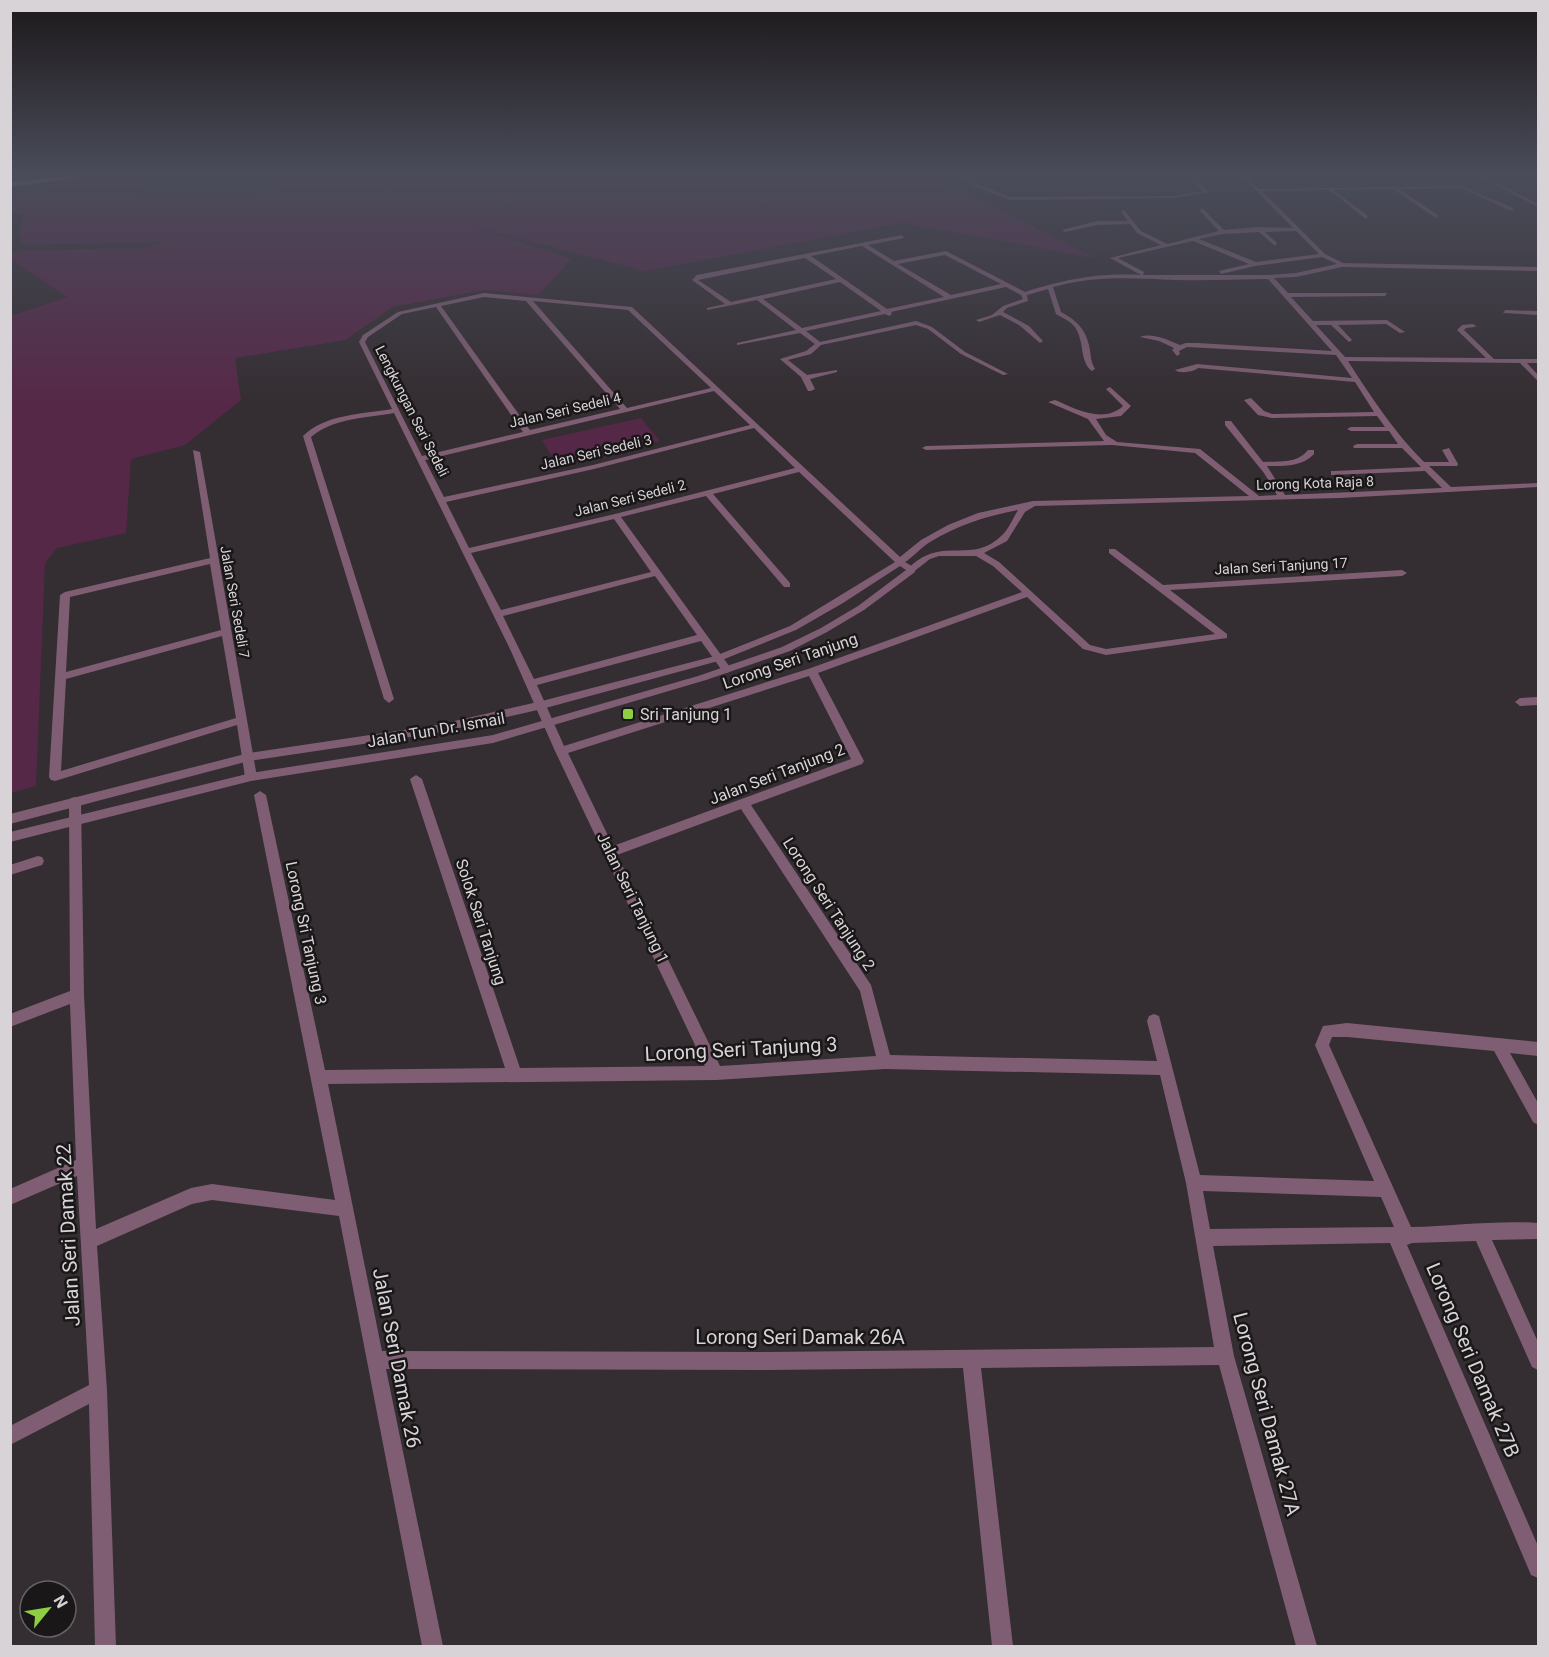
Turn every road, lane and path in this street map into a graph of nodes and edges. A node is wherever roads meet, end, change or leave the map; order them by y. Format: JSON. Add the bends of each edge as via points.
{"nodes":[{"id":1,"x":828,"y":251,"type":"edge"},
{"id":2,"x":874,"y":251,"type":"edge"},
{"id":3,"x":1140,"y":251,"type":"edge"},
{"id":4,"x":1225,"y":251,"type":"edge"},
{"id":5,"x":1319,"y":251,"type":"edge"},
{"id":6,"x":1323,"y":255,"type":"junction"},
{"id":7,"x":807,"y":256,"type":"junction"},
{"id":8,"x":893,"y":263,"type":"junction"},
{"id":9,"x":1255,"y":264,"type":"junction"},
{"id":10,"x":1342,"y":265,"type":"junction"},
{"id":11,"x":1539,"y":268,"type":"edge"},
{"id":12,"x":1149,"y":276,"type":"junction"},
{"id":13,"x":1204,"y":277,"type":"junction"},
{"id":14,"x":1270,"y":277,"type":"junction"},
{"id":15,"x":842,"y":280,"type":"junction"},
{"id":16,"x":1006,"y":285,"type":"junction"},
{"id":17,"x":1050,"y":286,"type":"junction"},
{"id":18,"x":1024,"y":294,"type":"junction"},
{"id":19,"x":1288,"y":294,"type":"junction"},
{"id":20,"x":1385,"y":294,"type":"dead end"},
{"id":21,"x":949,"y":297,"type":"junction"},
{"id":22,"x":758,"y":298,"type":"junction"},
{"id":23,"x":529,"y":300,"type":"junction"},
{"id":24,"x":437,"y":304,"type":"junction"},
{"id":25,"x":729,"y":304,"type":"junction"},
{"id":26,"x":709,"y":309,"type":"dead end"},
{"id":27,"x":885,"y":311,"type":"junction"},
{"id":28,"x":999,"y":312,"type":"junction"},
{"id":29,"x":1506,"y":312,"type":"dead end"},
{"id":30,"x":1539,"y":313,"type":"edge"},
{"id":31,"x":979,"y":320,"type":"dead end"},
{"id":32,"x":1323,"y":323,"type":"junction"},
{"id":33,"x":904,"y":324,"type":"junction"},
{"id":34,"x":1473,"y":327,"type":"dead end"},
{"id":35,"x":801,"y":329,"type":"junction"},
{"id":36,"x":1402,"y":332,"type":"dead end"},
{"id":37,"x":1143,"y":337,"type":"dead end"},
{"id":38,"x":1349,"y":340,"type":"dead end"},
{"id":39,"x":1040,"y":341,"type":"dead end"},
{"id":40,"x":740,"y":344,"type":"dead end"},
{"id":41,"x":819,"y":344,"type":"junction"},
{"id":42,"x":1340,"y":356,"type":"junction"},
{"id":43,"x":1491,"y":359,"type":"junction"},
{"id":44,"x":1521,"y":360,"type":"junction"},
{"id":45,"x":1539,"y":361,"type":"edge"},
{"id":46,"x":1092,"y":369,"type":"dead end"},
{"id":47,"x":835,"y":370,"type":"dead end"},
{"id":48,"x":1178,"y":370,"type":"dead end"},
{"id":49,"x":1005,"y":374,"type":"dead end"},
{"id":50,"x":805,"y":378,"type":"junction"},
{"id":51,"x":1539,"y":379,"type":"edge"},
{"id":52,"x":1356,"y":380,"type":"junction"},
{"id":53,"x":715,"y":389,"type":"junction"},
{"id":54,"x":811,"y":389,"type":"dead end"},
{"id":55,"x":1110,"y":389,"type":"dead end"},
{"id":56,"x":1248,"y":400,"type":"dead end"},
{"id":57,"x":1052,"y":402,"type":"dead end"},
{"id":58,"x":397,"y":410,"type":"junction"},
{"id":59,"x":625,"y":410,"type":"junction"},
{"id":60,"x":1378,"y":414,"type":"junction"},
{"id":61,"x":1091,"y":417,"type":"junction"},
{"id":62,"x":1228,"y":423,"type":"dead end"},
{"id":63,"x":754,"y":426,"type":"junction"},
{"id":64,"x":1351,"y":429,"type":"dead end"},
{"id":65,"x":1390,"y":429,"type":"junction"},
{"id":66,"x":528,"y":433,"type":"junction"},
{"id":67,"x":1111,"y":443,"type":"junction"},
{"id":68,"x":1357,"y":446,"type":"dead end"},
{"id":69,"x":1404,"y":446,"type":"junction"},
{"id":70,"x":926,"y":448,"type":"dead end"},
{"id":71,"x":1446,"y":450,"type":"dead end"},
{"id":72,"x":196,"y":452,"type":"dead end"},
{"id":73,"x":1311,"y":453,"type":"dead end"},
{"id":74,"x":422,"y":458,"type":"junction"},
{"id":75,"x":1260,"y":464,"type":"junction"},
{"id":76,"x":1425,"y":466,"type":"junction"},
{"id":77,"x":800,"y":469,"type":"junction"},
{"id":78,"x":1334,"y":473,"type":"dead end"},
{"id":79,"x":1539,"y":485,"type":"edge"},
{"id":80,"x":1450,"y":491,"type":"junction"},
{"id":81,"x":707,"y":492,"type":"junction"},
{"id":82,"x":1257,"y":498,"type":"junction"},
{"id":83,"x":1283,"y":498,"type":"junction"},
{"id":84,"x":443,"y":500,"type":"junction"},
{"id":85,"x":1033,"y":504,"type":"junction"},
{"id":86,"x":616,"y":516,"type":"junction"},
{"id":87,"x":467,"y":551,"type":"junction"},
{"id":88,"x":1112,"y":551,"type":"dead end"},
{"id":89,"x":978,"y":553,"type":"junction"},
{"id":90,"x":214,"y":560,"type":"junction"},
{"id":91,"x":900,"y":562,"type":"junction"},
{"id":92,"x":912,"y":570,"type":"junction"},
{"id":93,"x":657,"y":573,"type":"junction"},
{"id":94,"x":1402,"y":573,"type":"dead end"},
{"id":95,"x":787,"y":585,"type":"dead end"},
{"id":96,"x":1163,"y":588,"type":"junction"},
{"id":97,"x":1026,"y":594,"type":"junction"},
{"id":98,"x":498,"y":614,"type":"junction"},
{"id":99,"x":226,"y":632,"type":"junction"},
{"id":100,"x":703,"y":637,"type":"junction"},
{"id":101,"x":718,"y":658,"type":"junction"},
{"id":102,"x":727,"y":670,"type":"junction"},
{"id":103,"x":812,"y":671,"type":"junction"},
{"id":104,"x":61,"y":677,"type":"junction"},
{"id":105,"x":532,"y":684,"type":"junction"},
{"id":106,"x":389,"y":699,"type":"dead end"},
{"id":107,"x":1539,"y":700,"type":"edge"},
{"id":108,"x":1520,"y":702,"type":"dead end"},
{"id":109,"x":542,"y":705,"type":"junction"},
{"id":110,"x":241,"y":720,"type":"junction"},
{"id":111,"x":549,"y":723,"type":"junction"},
{"id":112,"x":561,"y":751,"type":"junction"},
{"id":113,"x":249,"y":757,"type":"junction"},
{"id":114,"x":251,"y":777,"type":"junction"},
{"id":115,"x":416,"y":779,"type":"dead end"},
{"id":116,"x":260,"y":795,"type":"dead end"},
{"id":117,"x":75,"y":801,"type":"junction"},
{"id":118,"x":744,"y":804,"type":"junction"},
{"id":119,"x":10,"y":819,"type":"edge"},
{"id":120,"x":74,"y":820,"type":"junction"},
{"id":121,"x":10,"y":837,"type":"edge"},
{"id":122,"x":611,"y":852,"type":"junction"},
{"id":123,"x":38,"y":861,"type":"dead end"},
{"id":124,"x":10,"y":870,"type":"edge"},
{"id":125,"x":77,"y":995,"type":"junction"},
{"id":126,"x":10,"y":1021,"type":"edge"},
{"id":127,"x":1155,"y":1021,"type":"dead end"},
{"id":128,"x":1498,"y":1045,"type":"junction"},
{"id":129,"x":1539,"y":1049,"type":"edge"},
{"id":130,"x":885,"y":1062,"type":"junction"},
{"id":131,"x":1164,"y":1068,"type":"junction"},
{"id":132,"x":716,"y":1073,"type":"junction"},
{"id":133,"x":515,"y":1076,"type":"junction"},
{"id":134,"x":319,"y":1077,"type":"junction"},
{"id":135,"x":1539,"y":1117,"type":"edge"},
{"id":136,"x":84,"y":1165,"type":"junction"},
{"id":137,"x":1194,"y":1183,"type":"junction"},
{"id":138,"x":1385,"y":1189,"type":"junction"},
{"id":139,"x":10,"y":1197,"type":"edge"},
{"id":140,"x":344,"y":1209,"type":"junction"},
{"id":141,"x":1539,"y":1231,"type":"edge"},
{"id":142,"x":1481,"y":1233,"type":"junction"},
{"id":143,"x":1401,"y":1236,"type":"junction"},
{"id":144,"x":1203,"y":1238,"type":"junction"},
{"id":145,"x":89,"y":1241,"type":"junction"},
{"id":146,"x":1225,"y":1356,"type":"junction"},
{"id":147,"x":971,"y":1359,"type":"junction"},
{"id":148,"x":375,"y":1360,"type":"junction"},
{"id":149,"x":1539,"y":1361,"type":"edge"},
{"id":150,"x":98,"y":1390,"type":"junction"},
{"id":151,"x":10,"y":1436,"type":"edge"},
{"id":152,"x":1539,"y":1568,"type":"edge"},
{"id":153,"x":105,"y":1647,"type":"edge"},
{"id":154,"x":432,"y":1647,"type":"edge"},
{"id":155,"x":1003,"y":1647,"type":"edge"},
{"id":156,"x":1307,"y":1647,"type":"edge"}],
"edges":[{"from":1,"to":7,"type":"street"},
{"from":2,"to":8,"type":"street"},
{"from":3,"to":12,"type":"street","via":[[1113,258]]},
{"from":4,"to":9,"type":"street"},
{"from":5,"to":6,"type":"street"},
{"from":6,"to":9,"type":"street"},
{"from":6,"to":10,"type":"street"},
{"from":7,"to":15,"type":"street"},
{"from":7,"to":25,"type":"street","via":[[697,277],[695,280]]},
{"from":8,"to":16,"type":"street","via":[[946,253]]},
{"from":8,"to":21,"type":"street"},
{"from":9,"to":13,"type":"street"},
{"from":10,"to":11,"type":"street"},
{"from":10,"to":14,"type":"street"},
{"from":12,"to":13,"type":"street"},
{"from":12,"to":17,"type":"street","via":[[1102,275]]},
{"from":13,"to":14,"type":"street"},
{"from":14,"to":19,"type":"street"},
{"from":15,"to":22,"type":"street"},
{"from":15,"to":27,"type":"street"},
{"from":16,"to":18,"type":"street"},
{"from":16,"to":21,"type":"street"},
{"from":17,"to":18,"type":"street"},
{"from":17,"to":46,"type":"street","via":[[1058,313],[1076,323]]},
{"from":18,"to":28,"type":"street","via":[[1026,300]]},
{"from":19,"to":20,"type":"street"},
{"from":19,"to":32,"type":"street"},
{"from":21,"to":27,"type":"street"},
{"from":22,"to":25,"type":"street"},
{"from":22,"to":35,"type":"street"},
{"from":23,"to":24,"type":"street","name":"Lengkungan Seri Sedeli","via":[[484,295]]},
{"from":23,"to":53,"type":"street","name":"Lengkungan Seri Sedeli","via":[[630,308]]},
{"from":23,"to":59,"type":"street"},
{"from":24,"to":58,"type":"street","name":"Lengkungan Seri Sedeli","via":[[400,313],[362,342]]},
{"from":24,"to":66,"type":"street"},
{"from":25,"to":26,"type":"street"},
{"from":27,"to":33,"type":"street"},
{"from":27,"to":35,"type":"street"},
{"from":28,"to":31,"type":"street"},
{"from":28,"to":39,"type":"street","via":[[1019,322]]},
{"from":29,"to":30,"type":"street"},
{"from":32,"to":36,"type":"street","via":[[1387,322]]},
{"from":32,"to":38,"type":"street"},
{"from":32,"to":42,"type":"street"},
{"from":33,"to":41,"type":"street"},
{"from":33,"to":49,"type":"street","via":[[922,324],[963,353]]},
{"from":34,"to":43,"type":"street","via":[[1460,330]]},
{"from":35,"to":40,"type":"street"},
{"from":35,"to":41,"type":"street"},
{"from":37,"to":42,"type":"street","via":[[1160,339],[1178,351],[1198,345]]},
{"from":41,"to":50,"type":"street","via":[[812,352],[783,359]]},
{"from":42,"to":43,"type":"street"},
{"from":42,"to":52,"type":"street"},
{"from":43,"to":44,"type":"street"},
{"from":44,"to":45,"type":"street"},
{"from":44,"to":51,"type":"street"},
{"from":47,"to":50,"type":"street"},
{"from":48,"to":52,"type":"street","via":[[1197,366]]},
{"from":50,"to":54,"type":"street"},
{"from":52,"to":60,"type":"street"},
{"from":53,"to":59,"type":"street","name":"Jalan Seri Sedeli 4"},
{"from":53,"to":63,"type":"street","name":"Lengkungan Seri Sedeli"},
{"from":55,"to":61,"type":"street","via":[[1127,406],[1126,410]]},
{"from":56,"to":60,"type":"street","via":[[1261,413],[1272,416]]},
{"from":57,"to":61,"type":"street"},
{"from":58,"to":74,"type":"street","name":"Lengkungan Seri Sedeli"},
{"from":58,"to":106,"type":"street","via":[[314,428],[307,436]]},
{"from":59,"to":66,"type":"street","name":"Jalan Seri Sedeli 4"},
{"from":60,"to":65,"type":"street"},
{"from":61,"to":67,"type":"street","via":[[1102,437]]},
{"from":62,"to":75,"type":"street"},
{"from":63,"to":77,"type":"street","name":"Lengkungan Seri Sedeli"},
{"from":63,"to":84,"type":"street","name":"Jalan Seri Sedeli 3","via":[[605,465]]},
{"from":64,"to":65,"type":"street"},
{"from":65,"to":69,"type":"street"},
{"from":66,"to":74,"type":"street","name":"Jalan Seri Sedeli 4"},
{"from":67,"to":70,"type":"street"},
{"from":67,"to":82,"type":"street","via":[[1197,451]]},
{"from":68,"to":69,"type":"street"},
{"from":69,"to":76,"type":"street"},
{"from":71,"to":76,"type":"street","via":[[1454,464]]},
{"from":72,"to":90,"type":"street","name":"Jalan Seri Sedeli 7"},
{"from":73,"to":75,"type":"street","via":[[1296,461]]},
{"from":74,"to":84,"type":"street","name":"Lengkungan Seri Sedeli"},
{"from":75,"to":83,"type":"street"},
{"from":76,"to":78,"type":"street"},
{"from":76,"to":80,"type":"street"},
{"from":77,"to":81,"type":"street","name":"Jalan Seri Sedeli 2"},
{"from":77,"to":91,"type":"street","name":"Lengkungan Seri Sedeli"},
{"from":79,"to":80,"type":"street","name":"Lorong Kota Raja 8"},
{"from":80,"to":83,"type":"street","name":"Lorong Kota Raja 8"},
{"from":81,"to":86,"type":"street","name":"Jalan Seri Sedeli 2"},
{"from":81,"to":95,"type":"street"},
{"from":82,"to":83,"type":"street","name":"Lorong Kota Raja 8"},
{"from":82,"to":85,"type":"street","name":"Lorong Kota Raja 8"},
{"from":84,"to":87,"type":"street","name":"Lengkungan Seri Sedeli"},
{"from":85,"to":89,"type":"street","via":[[1022,510],[1004,539]]},
{"from":85,"to":91,"type":"street","name":"Jalan Tun Dr. Ismail","via":[[981,515],[951,527]]},
{"from":86,"to":87,"type":"street","name":"Jalan Seri Sedeli 2"},
{"from":86,"to":93,"type":"street"},
{"from":87,"to":98,"type":"street","name":"Lengkungan Seri Sedeli"},
{"from":88,"to":96,"type":"street"},
{"from":89,"to":92,"type":"street","name":"Jalan Tun Dr. Ismail","via":[[938,553]]},
{"from":89,"to":97,"type":"street","via":[[996,564]]},
{"from":90,"to":99,"type":"street","name":"Jalan Seri Sedeli 7"},
{"from":90,"to":104,"type":"street","via":[[65,595]]},
{"from":91,"to":92,"type":"street","name":"Lengkungan Seri Sedeli"},
{"from":91,"to":101,"type":"street","name":"Jalan Tun Dr. Ismail","via":[[793,628]]},
{"from":92,"to":102,"type":"street","name":"Jalan Tun Dr. Ismail","via":[[824,630]]},
{"from":93,"to":98,"type":"street"},
{"from":93,"to":100,"type":"street"},
{"from":94,"to":96,"type":"street","name":"Jalan Seri Tanjung 17"},
{"from":96,"to":97,"type":"street","via":[[1224,636],[1106,652],[1095,650]]},
{"from":97,"to":103,"type":"street","name":"Lorong Seri Tanjung"},
{"from":98,"to":105,"type":"street","name":"Lengkungan Seri Sedeli"},
{"from":99,"to":104,"type":"street"},
{"from":99,"to":110,"type":"street","name":"Jalan Seri Sedeli 7"},
{"from":100,"to":101,"type":"street"},
{"from":100,"to":105,"type":"street"},
{"from":101,"to":102,"type":"street"},
{"from":101,"to":109,"type":"street","name":"Jalan Tun Dr. Ismail"},
{"from":102,"to":111,"type":"street","name":"Jalan Tun Dr. Ismail"},
{"from":103,"to":112,"type":"street","name":"Lorong Seri Tanjung"},
{"from":103,"to":118,"type":"street","name":"Jalan Seri Tanjung 2","via":[[858,760]]},
{"from":104,"to":110,"type":"street","via":[[55,777]]},
{"from":105,"to":109,"type":"street","name":"Lengkungan Seri Sedeli"},
{"from":107,"to":108,"type":"street"},
{"from":109,"to":111,"type":"street","name":"Lengkungan Seri Sedeli"},
{"from":109,"to":113,"type":"street","name":"Jalan Tun Dr. Ismail","via":[[437,729]]},
{"from":110,"to":113,"type":"street","name":"Jalan Seri Sedeli 7"},
{"from":111,"to":112,"type":"street","name":"Jalan Seri Tanjung 1"},
{"from":111,"to":114,"type":"street","name":"Jalan Tun Dr. Ismail","via":[[475,742]]},
{"from":112,"to":122,"type":"street","name":"Jalan Seri Tanjung 1"},
{"from":113,"to":114,"type":"street","name":"Jalan Seri Sedeli 7"},
{"from":113,"to":117,"type":"street","name":"Jalan Tun Dr. Ismail"},
{"from":114,"to":120,"type":"street","name":"Jalan Tun Dr. Ismail"},
{"from":115,"to":133,"type":"street","name":"Solok Seri Tanjung"},
{"from":116,"to":134,"type":"street","name":"Lorong Sri Tanjung 3"},
{"from":117,"to":119,"type":"street","name":"Jalan Tun Dr. Ismail"},
{"from":117,"to":120,"type":"street","name":"Jalan Seri Damak 22"},
{"from":118,"to":122,"type":"street","name":"Jalan Seri Tanjung 2"},
{"from":118,"to":130,"type":"street","name":"Lorong Seri Tanjung 2","via":[[866,989]]},
{"from":120,"to":121,"type":"street","name":"Jalan Tun Dr. Ismail"},
{"from":120,"to":125,"type":"street","name":"Jalan Seri Damak 22"},
{"from":122,"to":132,"type":"street","name":"Jalan Seri Tanjung 1"},
{"from":123,"to":124,"type":"street"},
{"from":125,"to":126,"type":"street"},
{"from":125,"to":136,"type":"street","name":"Jalan Seri Damak 22"},
{"from":127,"to":131,"type":"street","name":"Lorong Seri Damak 27A"},
{"from":128,"to":129,"type":"street"},
{"from":128,"to":135,"type":"street"},
{"from":128,"to":138,"type":"street","name":"Lorong Seri Damak 27B","via":[[1347,1029],[1328,1031],[1322,1045]]},
{"from":130,"to":131,"type":"street","name":"Lorong Seri Tanjung 3"},
{"from":130,"to":132,"type":"street","name":"Lorong Seri Tanjung 3"},
{"from":131,"to":137,"type":"street","name":"Lorong Seri Damak 27A"},
{"from":132,"to":133,"type":"street","name":"Lorong Seri Tanjung 3"},
{"from":133,"to":134,"type":"street","name":"Lorong Seri Tanjung 3"},
{"from":134,"to":140,"type":"street","name":"Jalan Seri Damak 26"},
{"from":136,"to":139,"type":"street"},
{"from":136,"to":145,"type":"street","name":"Jalan Seri Damak 22"},
{"from":137,"to":138,"type":"street"},
{"from":137,"to":144,"type":"street","name":"Lorong Seri Damak 27A"},
{"from":138,"to":143,"type":"street","name":"Lorong Seri Damak 27B"},
{"from":140,"to":145,"type":"street","via":[[212,1192],[191,1196]]},
{"from":140,"to":148,"type":"street","name":"Jalan Seri Damak 26"},
{"from":141,"to":142,"type":"street"},
{"from":142,"to":143,"type":"street"},
{"from":142,"to":149,"type":"street"},
{"from":143,"to":144,"type":"street","via":[[1255,1234]]},
{"from":143,"to":152,"type":"street","name":"Lorong Seri Damak 27B"},
{"from":144,"to":146,"type":"street","name":"Lorong Seri Damak 27A"},
{"from":145,"to":150,"type":"street","name":"Jalan Seri Damak 22"},
{"from":146,"to":147,"type":"street","name":"Lorong Seri Damak 26A"},
{"from":146,"to":156,"type":"street","name":"Lorong Seri Damak 27A"},
{"from":147,"to":148,"type":"street","name":"Lorong Seri Damak 26A"},
{"from":147,"to":155,"type":"street"},
{"from":148,"to":154,"type":"street","name":"Jalan Seri Damak 26"},
{"from":150,"to":151,"type":"street"},
{"from":150,"to":153,"type":"street","name":"Jalan Seri Damak 22"}]}
